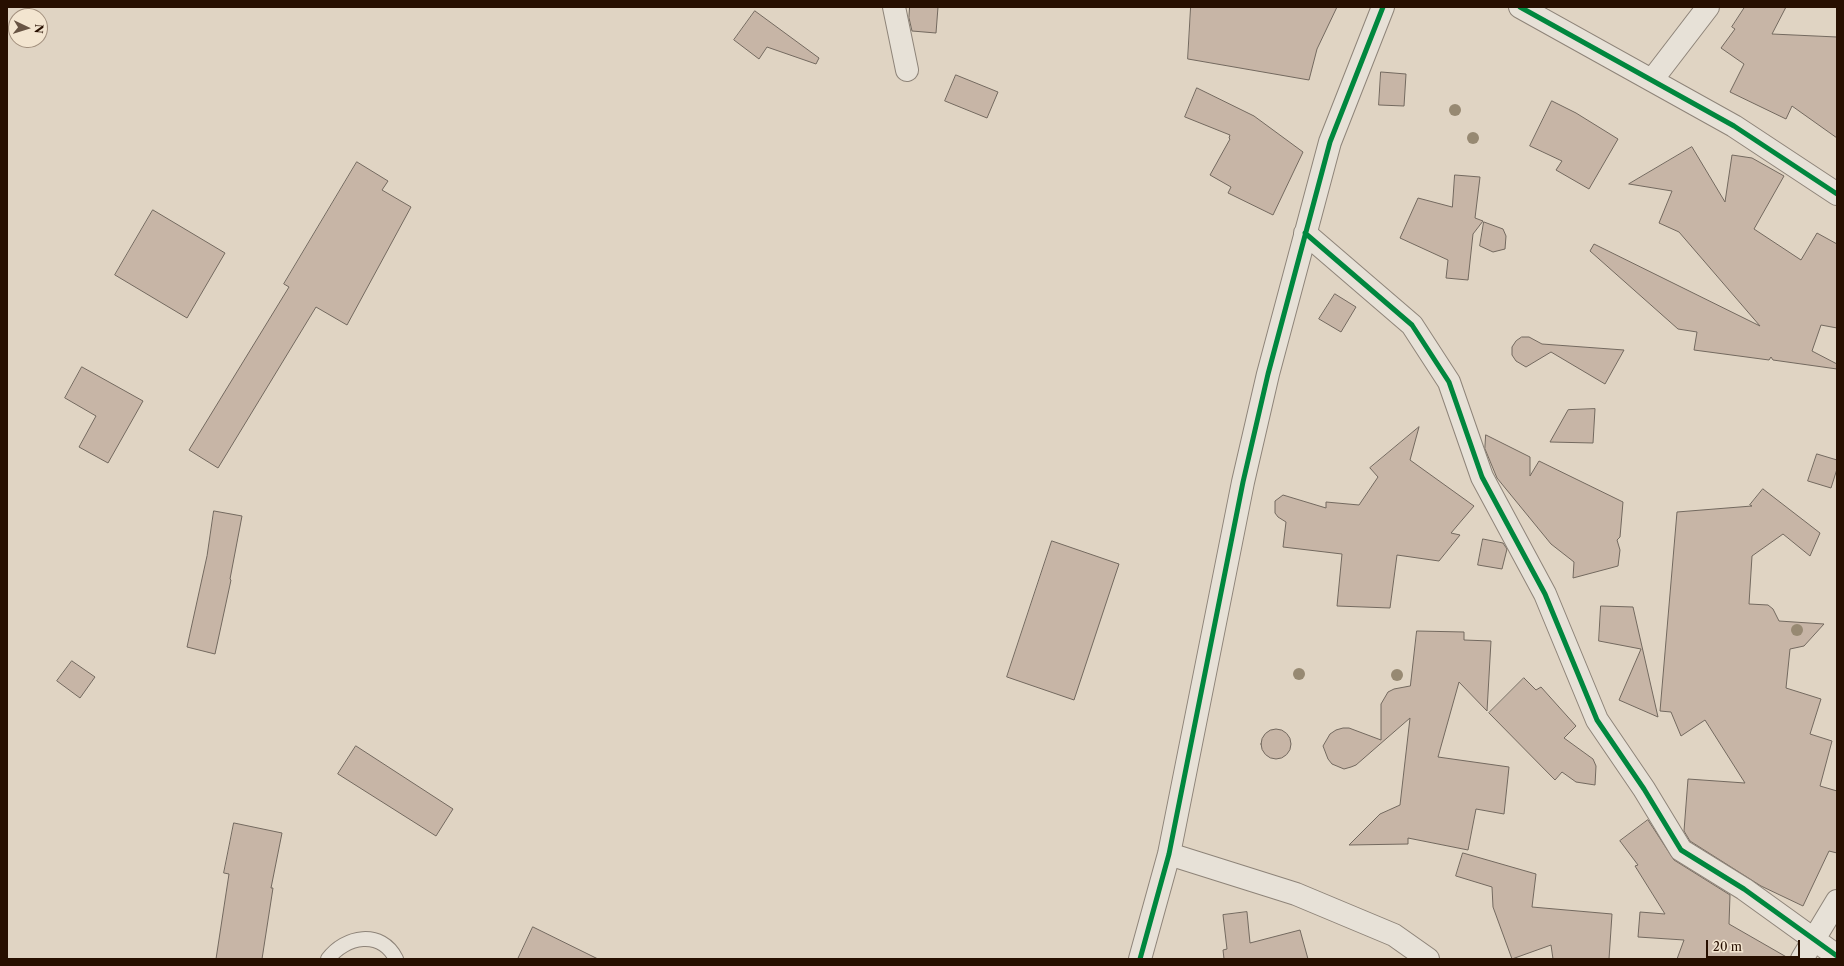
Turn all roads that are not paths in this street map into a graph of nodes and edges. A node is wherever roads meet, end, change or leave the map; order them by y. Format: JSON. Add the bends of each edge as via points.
{"nodes":[{"id":1,"x":894,"y":7,"type":"edge"},
{"id":2,"x":1384,"y":7,"type":"edge"},
{"id":3,"x":1520,"y":7,"type":"edge"},
{"id":4,"x":1708,"y":7,"type":"edge"},
{"id":5,"x":907,"y":70,"type":"dead end"},
{"id":6,"x":1652,"y":80,"type":"junction"},
{"id":7,"x":1837,"y":194,"type":"edge"},
{"id":8,"x":1305,"y":233,"type":"junction"},
{"id":9,"x":1169,"y":854,"type":"junction"},
{"id":10,"x":1837,"y":901,"type":"edge"},
{"id":11,"x":1813,"y":939,"type":"junction"},
{"id":12,"x":1837,"y":956,"type":"edge"},
{"id":13,"x":328,"y":959,"type":"edge"},
{"id":14,"x":396,"y":959,"type":"edge"},
{"id":15,"x":1140,"y":959,"type":"edge"},
{"id":16,"x":1428,"y":959,"type":"edge"},
{"id":17,"x":1802,"y":959,"type":"edge"}],
"edges":[{"from":1,"to":5,"type":"street"},
{"from":2,"to":8,"type":"street","via":[[1330,142]]},
{"from":3,"to":6,"type":"street"},
{"from":4,"to":6,"type":"street"},
{"from":6,"to":7,"type":"street","via":[[1734,126]]},
{"from":8,"to":9,"type":"street","via":[[1243,482]]},
{"from":8,"to":11,"type":"street","via":[[1412,325],[1449,382],[1482,477],[1546,594],[1597,720],[1644,789],[1681,850],[1744,889]]},
{"from":9,"to":15,"type":"street"},
{"from":9,"to":16,"type":"street","via":[[1296,894],[1394,935]]},
{"from":10,"to":11,"type":"street"},
{"from":11,"to":12,"type":"street"},
{"from":11,"to":17,"type":"street"},
{"from":13,"to":14,"type":"lane","via":[[337,948],[348,941],[362,938],[386,947]]}]}
